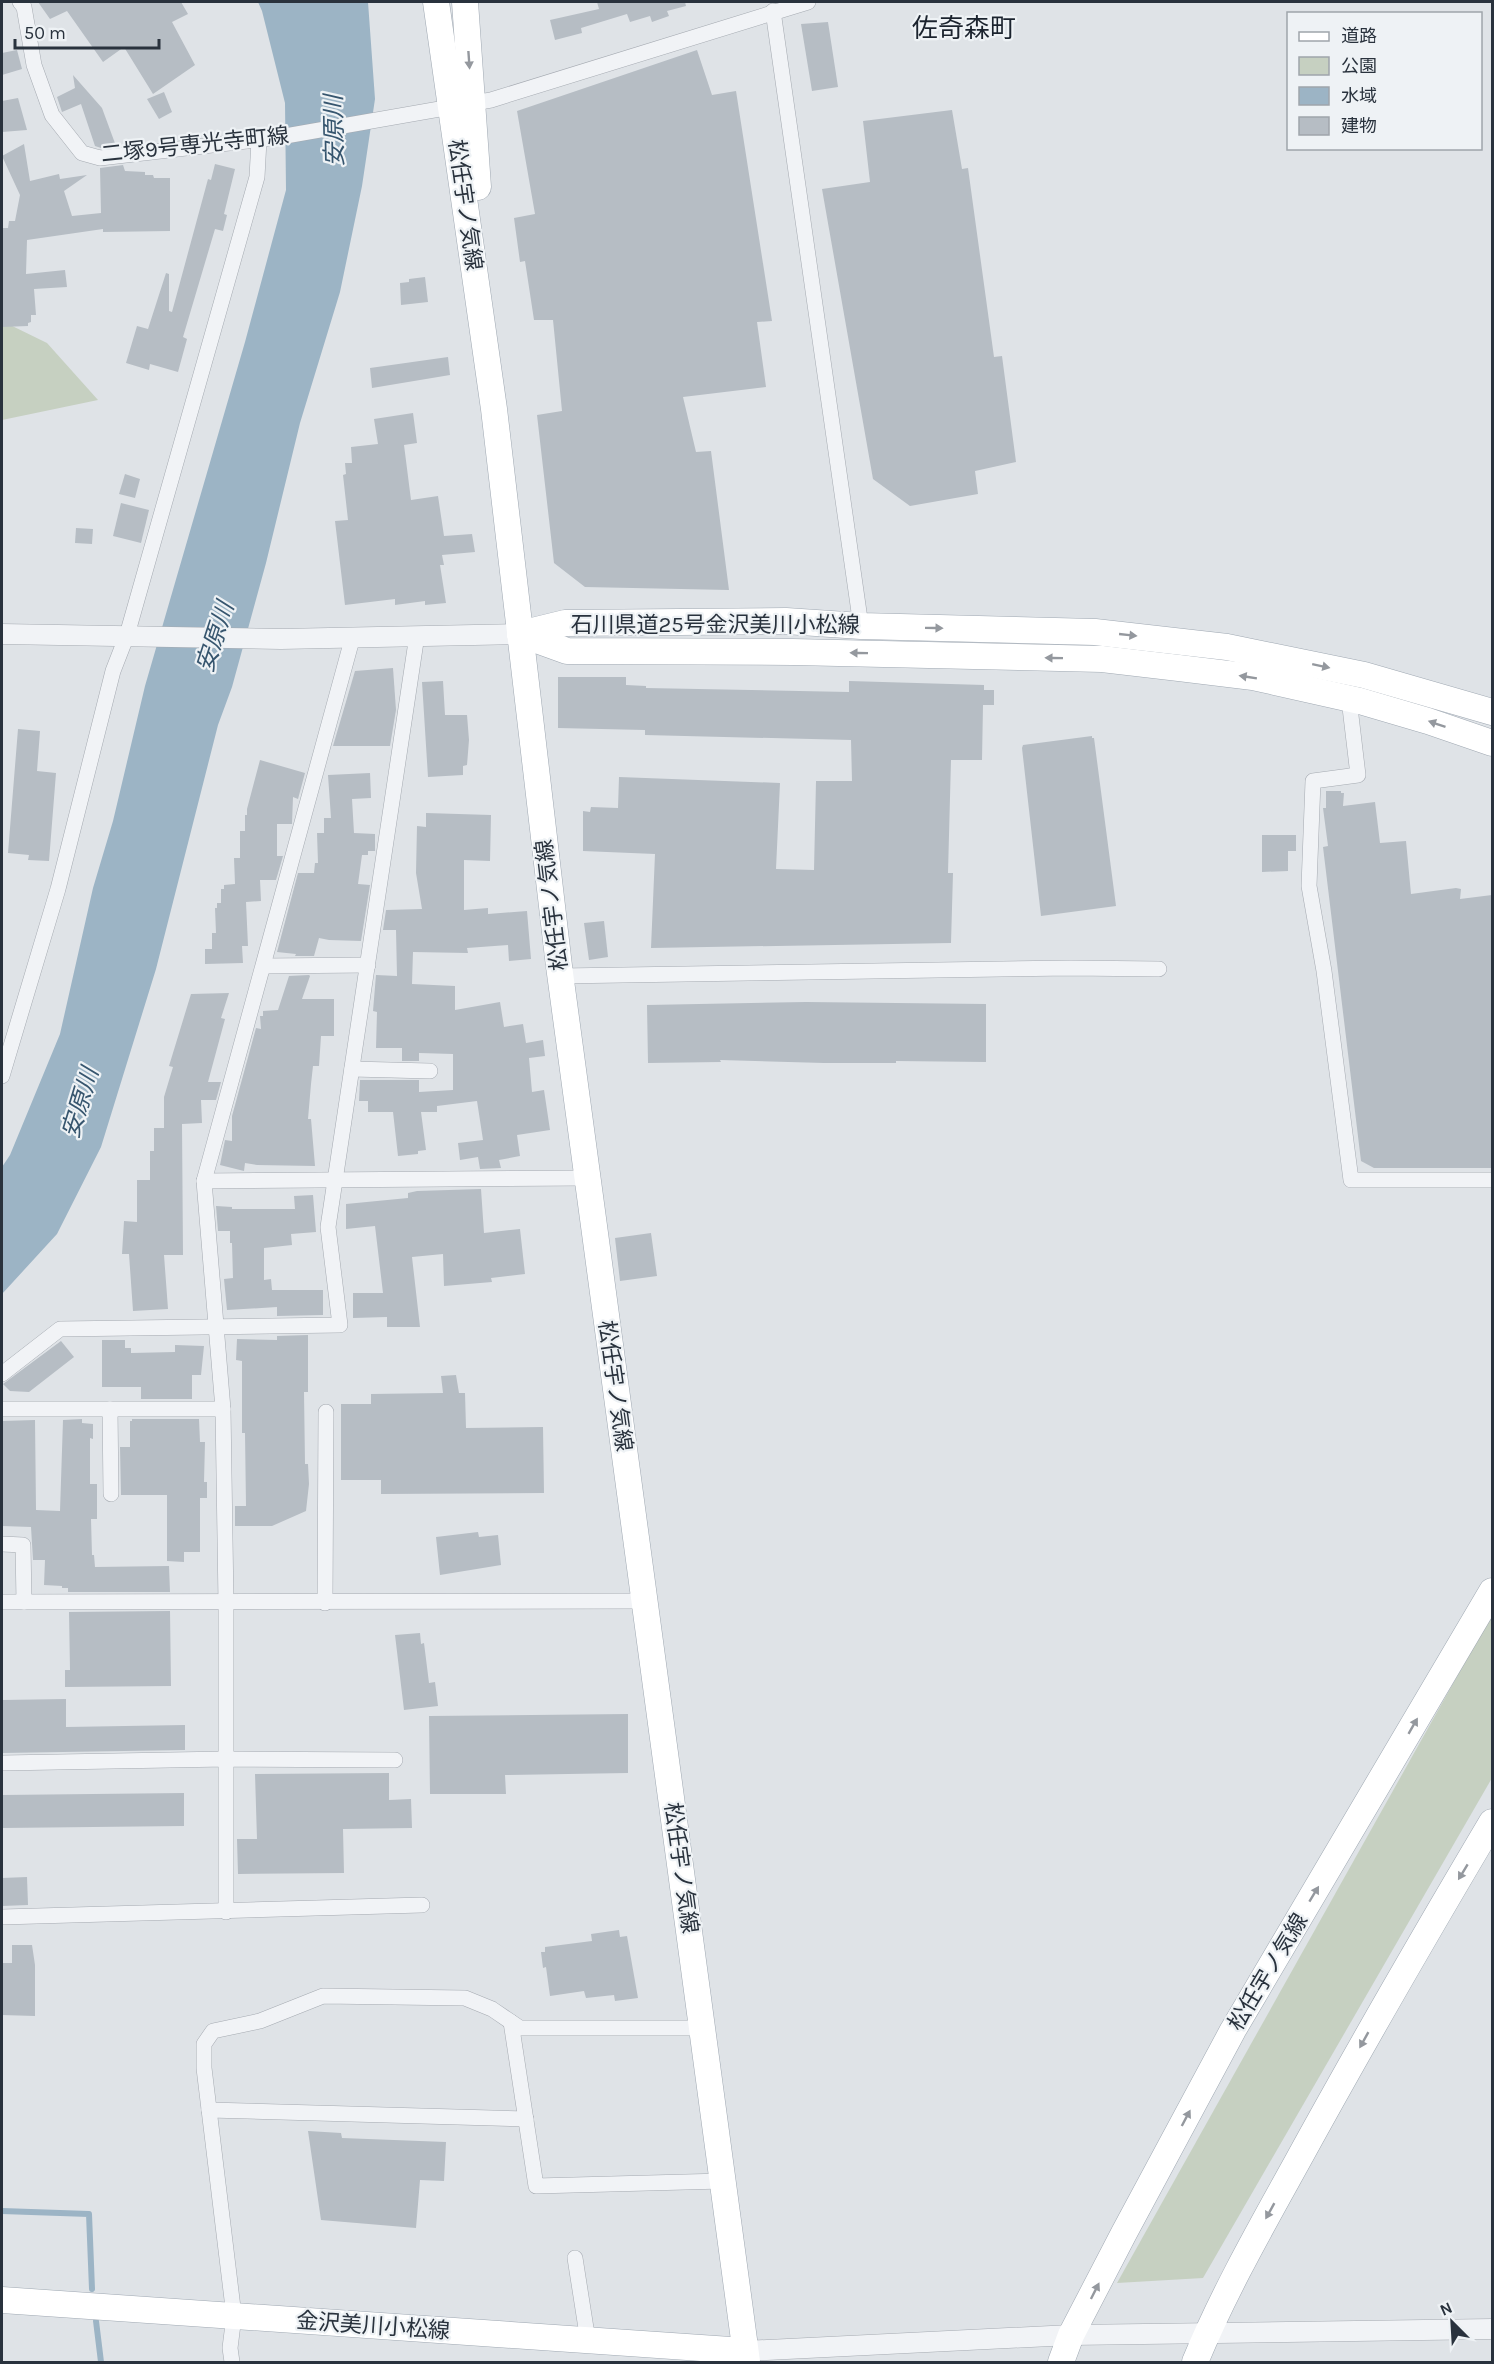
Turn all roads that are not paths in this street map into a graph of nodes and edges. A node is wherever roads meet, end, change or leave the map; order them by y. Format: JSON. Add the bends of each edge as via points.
{"nodes":[{"id":1,"x":20,"y":2,"type":"edge"},
{"id":2,"x":465,"y":2,"type":"edge"},
{"id":3,"x":808,"y":2,"type":"edge"},
{"id":4,"x":436,"y":3,"type":"edge"},
{"id":5,"x":773,"y":11,"type":"junction"},
{"id":6,"x":462,"y":104,"type":"junction"},
{"id":7,"x":267,"y":139,"type":"junction"},
{"id":8,"x":861,"y":626,"type":"junction"},
{"id":9,"x":2,"y":634,"type":"edge"},
{"id":10,"x":520,"y":634,"type":"junction"},
{"id":11,"x":134,"y":635,"type":"junction"},
{"id":12,"x":417,"y":635,"type":"junction"},
{"id":13,"x":353,"y":636,"type":"junction"},
{"id":14,"x":1349,"y":699,"type":"junction"},
{"id":15,"x":1492,"y":711,"type":"edge"},
{"id":16,"x":1492,"y":742,"type":"edge"},
{"id":17,"x":368,"y":965,"type":"junction"},
{"id":18,"x":264,"y":966,"type":"junction"},
{"id":19,"x":1159,"y":969,"type":"dead end"},
{"id":20,"x":561,"y":976,"type":"junction"},
{"id":21,"x":352,"y":1069,"type":"junction"},
{"id":22,"x":430,"y":1071,"type":"dead end"},
{"id":23,"x":2,"y":1076,"type":"edge"},
{"id":24,"x":587,"y":1178,"type":"junction"},
{"id":25,"x":335,"y":1180,"type":"junction"},
{"id":26,"x":1492,"y":1180,"type":"edge"},
{"id":27,"x":204,"y":1181,"type":"junction"},
{"id":28,"x":216,"y":1327,"type":"junction"},
{"id":29,"x":2,"y":1374,"type":"edge"},
{"id":30,"x":2,"y":1409,"type":"edge"},
{"id":31,"x":110,"y":1409,"type":"junction"},
{"id":32,"x":223,"y":1409,"type":"junction"},
{"id":33,"x":326,"y":1412,"type":"dead end"},
{"id":34,"x":111,"y":1494,"type":"dead end"},
{"id":35,"x":2,"y":1544,"type":"edge"},
{"id":36,"x":1492,"y":1591,"type":"edge"},
{"id":37,"x":644,"y":1601,"type":"junction"},
{"id":38,"x":2,"y":1602,"type":"edge"},
{"id":39,"x":24,"y":1602,"type":"junction"},
{"id":40,"x":325,"y":1602,"type":"junction"},
{"id":41,"x":226,"y":1603,"type":"junction"},
{"id":42,"x":226,"y":1759,"type":"junction"},
{"id":43,"x":395,"y":1760,"type":"dead end"},
{"id":44,"x":2,"y":1763,"type":"edge"},
{"id":45,"x":1492,"y":1822,"type":"edge"},
{"id":46,"x":422,"y":1905,"type":"dead end"},
{"id":47,"x":226,"y":1911,"type":"junction"},
{"id":48,"x":2,"y":1917,"type":"edge"},
{"id":49,"x":511,"y":2022,"type":"junction"},
{"id":50,"x":702,"y":2028,"type":"junction"},
{"id":51,"x":209,"y":2110,"type":"junction"},
{"id":52,"x":526,"y":2119,"type":"junction"},
{"id":53,"x":723,"y":2181,"type":"junction"},
{"id":54,"x":575,"y":2258,"type":"dead end"},
{"id":55,"x":2,"y":2300,"type":"edge"},
{"id":56,"x":234,"y":2316,"type":"junction"},
{"id":57,"x":1492,"y":2329,"type":"edge"},
{"id":58,"x":1207,"y":2334,"type":"junction"},
{"id":59,"x":1071,"y":2335,"type":"junction"},
{"id":60,"x":588,"y":2341,"type":"junction"},
{"id":61,"x":746,"y":2357,"type":"edge"},
{"id":62,"x":232,"y":2362,"type":"edge"},
{"id":63,"x":1061,"y":2362,"type":"edge"},
{"id":64,"x":1195,"y":2362,"type":"edge"}],
"edges":[{"from":1,"to":7,"type":"street","name":"二塚9号専光寺町線","via":[[34,65],[52,115],[82,153],[100,158]]},
{"from":2,"to":6,"type":"main road","name":"松任宇ノ気線","one_way":true},
{"from":3,"to":5,"type":"street","name":"二塚9号専光寺町線"},
{"from":4,"to":6,"type":"main road","name":"松任宇ノ気線"},
{"from":5,"to":6,"type":"street","name":"二塚9号専光寺町線","via":[[491,99]]},
{"from":5,"to":8,"type":"street"},
{"from":6,"to":7,"type":"street","name":"二塚9号専光寺町線"},
{"from":6,"to":10,"type":"main road","name":"松任宇ノ気線"},
{"from":7,"to":11,"type":"street"},
{"from":8,"to":10,"type":"main road","name":"石川県道25号金沢美川小松線","via":[[786,621],[565,623]]},
{"from":8,"to":15,"type":"main road","name":"石川県道25号金沢美川小松線","one_way":true,"via":[[1095,632],[1227,647],[1364,675]]},
{"from":9,"to":11,"type":"street"},
{"from":10,"to":12,"type":"street"},
{"from":14,"to":10,"type":"main road","name":"石川県道25号金沢美川小松線","one_way":true,"via":[[1253,677],[1102,659],[567,651]]},
{"from":10,"to":20,"type":"main road","name":"松任宇ノ気線"},
{"from":11,"to":13,"type":"street","via":[[281,639]]},
{"from":11,"to":23,"type":"street","via":[[113,670],[58,889]]},
{"from":12,"to":13,"type":"street"},
{"from":12,"to":17,"type":"street"},
{"from":13,"to":18,"type":"street"},
{"from":16,"to":14,"type":"main road","name":"石川県道25号金沢美川小松線","one_way":true},
{"from":14,"to":26,"type":"street","via":[[1358,775],[1312,781],[1309,886],[1351,1180]]},
{"from":17,"to":18,"type":"street"},
{"from":17,"to":21,"type":"street"},
{"from":18,"to":27,"type":"street"},
{"from":19,"to":20,"type":"street"},
{"from":20,"to":24,"type":"main road","name":"松任宇ノ気線"},
{"from":21,"to":22,"type":"street"},
{"from":21,"to":25,"type":"street"},
{"from":24,"to":25,"type":"street"},
{"from":24,"to":37,"type":"main road","name":"松任宇ノ気線"},
{"from":25,"to":27,"type":"street"},
{"from":25,"to":28,"type":"street","via":[[328,1227],[340,1325]]},
{"from":27,"to":28,"type":"street"},
{"from":28,"to":29,"type":"street","via":[[60,1329]]},
{"from":28,"to":32,"type":"street"},
{"from":30,"to":31,"type":"street"},
{"from":31,"to":32,"type":"street"},
{"from":31,"to":34,"type":"street"},
{"from":32,"to":41,"type":"street"},
{"from":33,"to":40,"type":"street"},
{"from":35,"to":39,"type":"street","via":[[23,1545]]},
{"from":59,"to":36,"type":"main road","name":"松任宇ノ気線","one_way":true,"via":[[1233,2030]]},
{"from":37,"to":40,"type":"street"},
{"from":37,"to":50,"type":"main road","name":"松任宇ノ気線"},
{"from":38,"to":39,"type":"street"},
{"from":39,"to":41,"type":"street"},
{"from":40,"to":41,"type":"street"},
{"from":41,"to":42,"type":"street"},
{"from":42,"to":43,"type":"street"},
{"from":42,"to":44,"type":"street"},
{"from":42,"to":47,"type":"street"},
{"from":45,"to":58,"type":"main road","one_way":true,"via":[[1366,2035]]},
{"from":46,"to":47,"type":"street"},
{"from":47,"to":48,"type":"street"},
{"from":49,"to":50,"type":"street","via":[[520,2028]]},
{"from":49,"to":51,"type":"street","via":[[465,1998],[322,1996],[260,2021],[213,2031],[204,2044]]},
{"from":49,"to":52,"type":"street"},
{"from":50,"to":53,"type":"main road","name":"松任宇ノ気線"},
{"from":51,"to":52,"type":"street"},
{"from":51,"to":56,"type":"street"},
{"from":52,"to":53,"type":"street","via":[[536,2186]]},
{"from":53,"to":61,"type":"main road","name":"松任宇ノ気線"},
{"from":54,"to":60,"type":"street"},
{"from":55,"to":56,"type":"main road","name":"金沢美川小松線"},
{"from":56,"to":60,"type":"main road","name":"金沢美川小松線"},
{"from":56,"to":62,"type":"street"},
{"from":57,"to":58,"type":"street"},
{"from":58,"to":59,"type":"street"},
{"from":58,"to":64,"type":"main road"},
{"from":59,"to":61,"type":"street"},
{"from":59,"to":63,"type":"main road","name":"松任宇ノ気線"},
{"from":60,"to":61,"type":"main road","name":"金沢美川小松線"}]}
